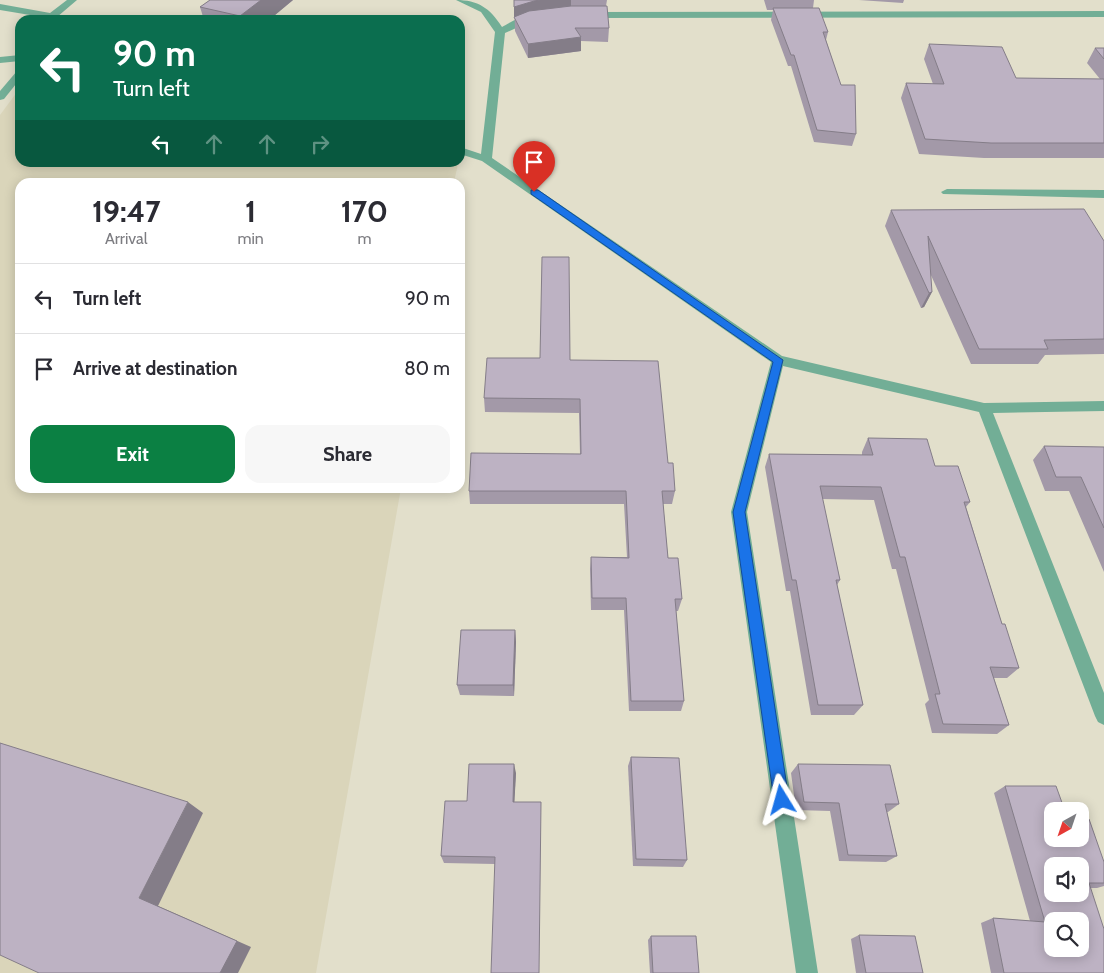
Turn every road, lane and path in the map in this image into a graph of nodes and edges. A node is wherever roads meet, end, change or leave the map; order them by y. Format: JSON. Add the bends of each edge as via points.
{"nodes":[{"id":1,"x":73,"y":0,"type":"edge"},
{"id":2,"x":460,"y":0,"type":"edge"},
{"id":3,"x":0,"y":7,"type":"edge"},
{"id":4,"x":1104,"y":14,"type":"edge"},
{"id":5,"x":39,"y":15,"type":"edge"},
{"id":6,"x":57,"y":15,"type":"edge"},
{"id":7,"x":581,"y":15,"type":"edge"},
{"id":8,"x":546,"y":16,"type":"edge"},
{"id":9,"x":500,"y":32,"type":"junction"},
{"id":10,"x":15,"y":58,"type":"edge"},
{"id":11,"x":0,"y":60,"type":"edge"},
{"id":12,"x":15,"y":79,"type":"edge"},
{"id":13,"x":0,"y":97,"type":"edge"},
{"id":14,"x":465,"y":152,"type":"edge"},
{"id":15,"x":486,"y":159,"type":"junction"},
{"id":16,"x":946,"y":192,"type":"dead end"},
{"id":17,"x":1104,"y":194,"type":"edge"},
{"id":18,"x":778,"y":360,"type":"junction"},
{"id":19,"x":1104,"y":406,"type":"edge"},
{"id":20,"x":984,"y":408,"type":"junction"},
{"id":21,"x":1104,"y":716,"type":"edge"},
{"id":22,"x":807,"y":973,"type":"edge"}],
"edges":[{"from":1,"to":6,"type":"street"},
{"from":2,"to":9,"type":"street","via":[[479,5],[490,15]]},
{"from":3,"to":5,"type":"street"},
{"from":4,"to":7,"type":"street"},
{"from":8,"to":9,"type":"street","via":[[518,22]]},
{"from":9,"to":15,"type":"street"},
{"from":10,"to":11,"type":"street"},
{"from":12,"to":13,"type":"street"},
{"from":14,"to":15,"type":"street"},
{"from":15,"to":18,"type":"street"},
{"from":16,"to":17,"type":"street"},
{"from":18,"to":20,"type":"street"},
{"from":18,"to":22,"type":"street","via":[[739,512]]},
{"from":19,"to":20,"type":"street"},
{"from":20,"to":21,"type":"street"}]}
